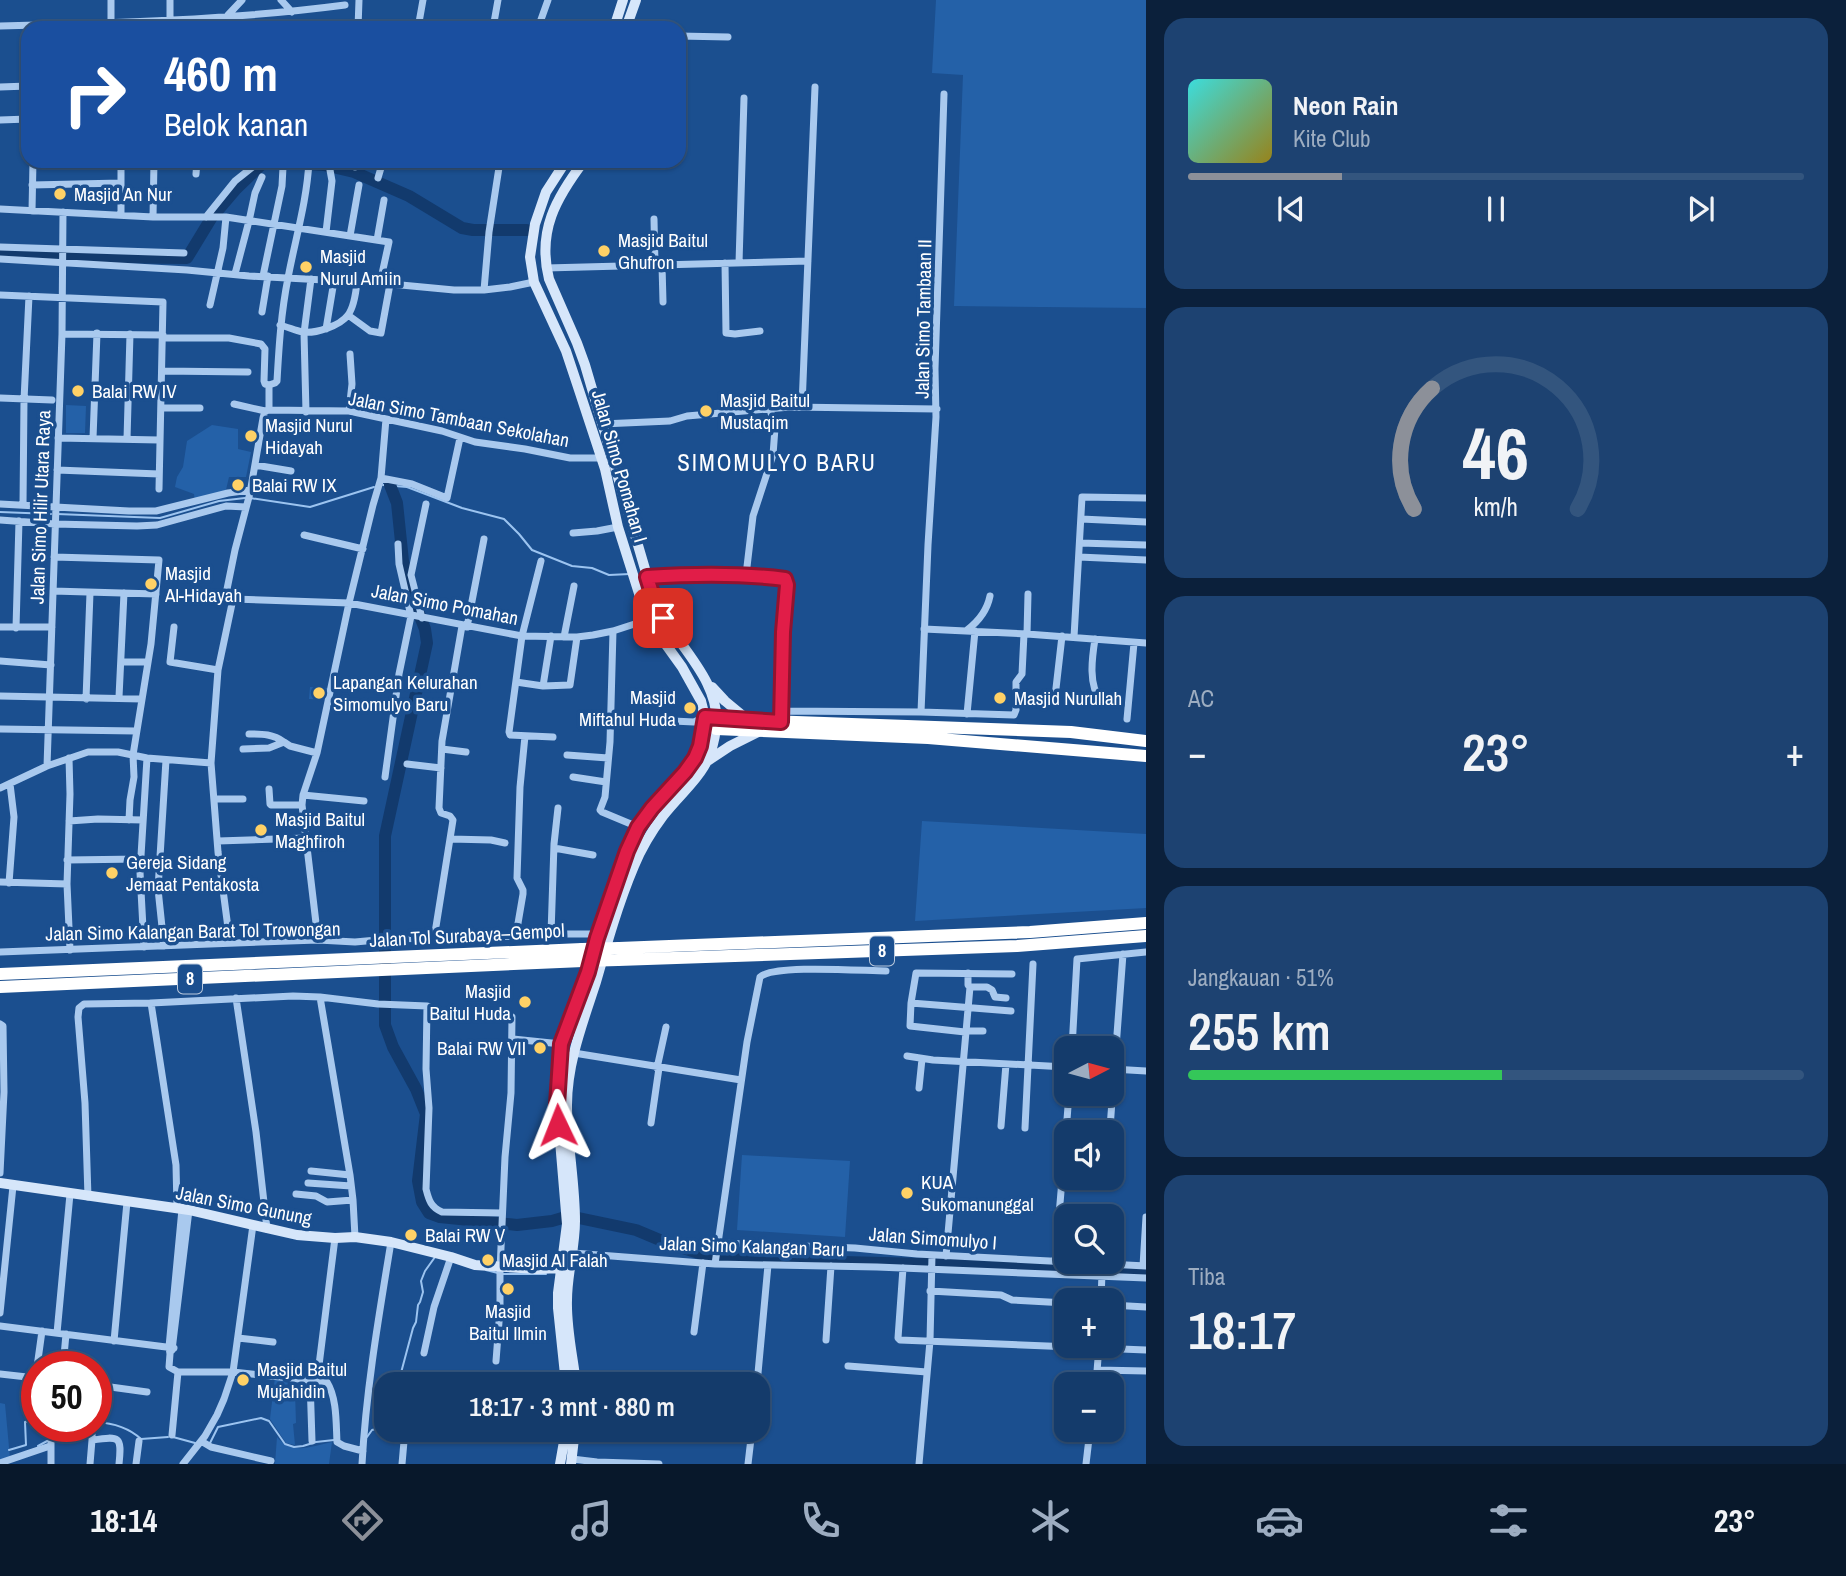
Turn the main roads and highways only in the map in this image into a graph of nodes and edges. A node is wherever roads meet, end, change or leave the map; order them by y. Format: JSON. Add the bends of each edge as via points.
{"nodes":[{"id":1,"x":623,"y":0,"type":"edge"},
{"id":2,"x":636,"y":0,"type":"edge"},
{"id":3,"x":616,"y":21,"type":"edge"},
{"id":4,"x":628,"y":21,"type":"edge"},
{"id":5,"x":561,"y":168,"type":"edge"},
{"id":6,"x":579,"y":168,"type":"edge"},
{"id":7,"x":567,"y":355,"type":"junction"},
{"id":8,"x":582,"y":355,"type":"junction"},
{"id":9,"x":709,"y":684,"type":"junction"},
{"id":10,"x":748,"y":720,"type":"junction"},
{"id":11,"x":781,"y":722,"type":"junction"},
{"id":12,"x":707,"y":723,"type":"junction"},
{"id":13,"x":758,"y":732,"type":"junction"},
{"id":14,"x":928,"y":732,"type":"junction"},
{"id":15,"x":1146,"y":741,"type":"edge"},
{"id":16,"x":1146,"y":756,"type":"edge"},
{"id":17,"x":709,"y":760,"type":"junction"},
{"id":18,"x":1146,"y":923,"type":"edge"},
{"id":19,"x":1146,"y":936,"type":"edge"},
{"id":20,"x":619,"y":954,"type":"junction"},
{"id":21,"x":384,"y":964,"type":"junction"},
{"id":22,"x":0,"y":974,"type":"edge"},
{"id":23,"x":0,"y":987,"type":"edge"},
{"id":24,"x":562,"y":1105,"type":"junction"},
{"id":25,"x":0,"y":1183,"type":"edge"},
{"id":26,"x":571,"y":1224,"type":"junction"},
{"id":27,"x":559,"y":1268,"type":"junction"},
{"id":28,"x":565,"y":1372,"type":"edge"},
{"id":29,"x":575,"y":1372,"type":"edge"},
{"id":30,"x":564,"y":1442,"type":"edge"},
{"id":31,"x":573,"y":1442,"type":"edge"},
{"id":32,"x":571,"y":1461,"type":"edge"},
{"id":33,"x":560,"y":1464,"type":"edge"}],
"edges":[{"from":1,"to":3,"type":"main road"},
{"from":2,"to":4,"type":"main road"},
{"from":5,"to":7,"type":"main road","name":"Jalan Simo Pomahan I","via":[[546,192],[530,257],[534,282]]},
{"from":6,"to":8,"type":"main road","via":[[549,221],[546,268]]},
{"from":7,"to":8,"type":"main road"},
{"from":7,"to":12,"type":"main road","name":"Jalan Simo Pomahan I","via":[[647,620],[682,667]]},
{"from":8,"to":9,"type":"main road","via":[[659,612]]},
{"from":9,"to":10,"type":"main road"},
{"from":9,"to":12,"type":"main road","via":[[714,699]]},
{"from":10,"to":11,"type":"highway"},
{"from":10,"to":12,"type":"highway"},
{"from":11,"to":13,"type":"highway"},
{"from":11,"to":14,"type":"highway"},
{"from":12,"to":13,"type":"highway"},
{"from":12,"to":17,"type":"main road"},
{"from":12,"to":24,"type":"main road","via":[[695,758],[638,827],[627,851],[561,1044]]},
{"from":13,"to":17,"type":"main road"},
{"from":14,"to":15,"type":"highway","via":[[1071,732]]},
{"from":14,"to":16,"type":"highway"},
{"from":17,"to":24,"type":"main road","via":[[663,816],[633,867]]},
{"from":18,"to":20,"type":"highway","name":"Jalan Tol Surabaya–Gempol","number":"8"},
{"from":19,"to":20,"type":"highway","name":"Jalan Tol Surabaya–Gempol","number":"8","via":[[1017,946]]},
{"from":20,"to":21,"type":"highway","name":"Jalan Tol Surabaya–Gempol","number":"8","bridge":true},
{"from":21,"to":22,"type":"highway","name":"Jalan Tol Surabaya–Gempol","number":"8"},
{"from":21,"to":23,"type":"highway","name":"Jalan Tol Surabaya–Gempol","number":"8"},
{"from":24,"to":26,"type":"main road"},
{"from":25,"to":27,"type":"main road","name":"Jalan Simo Gunung","via":[[183,1209],[297,1235],[391,1242],[500,1272]]},
{"from":26,"to":27,"type":"main road"},
{"from":26,"to":29,"type":"main road","via":[[573,1253],[567,1299]]},
{"from":27,"to":28,"type":"main road"},
{"from":30,"to":33,"type":"main road"},
{"from":31,"to":32,"type":"main road"}]}
